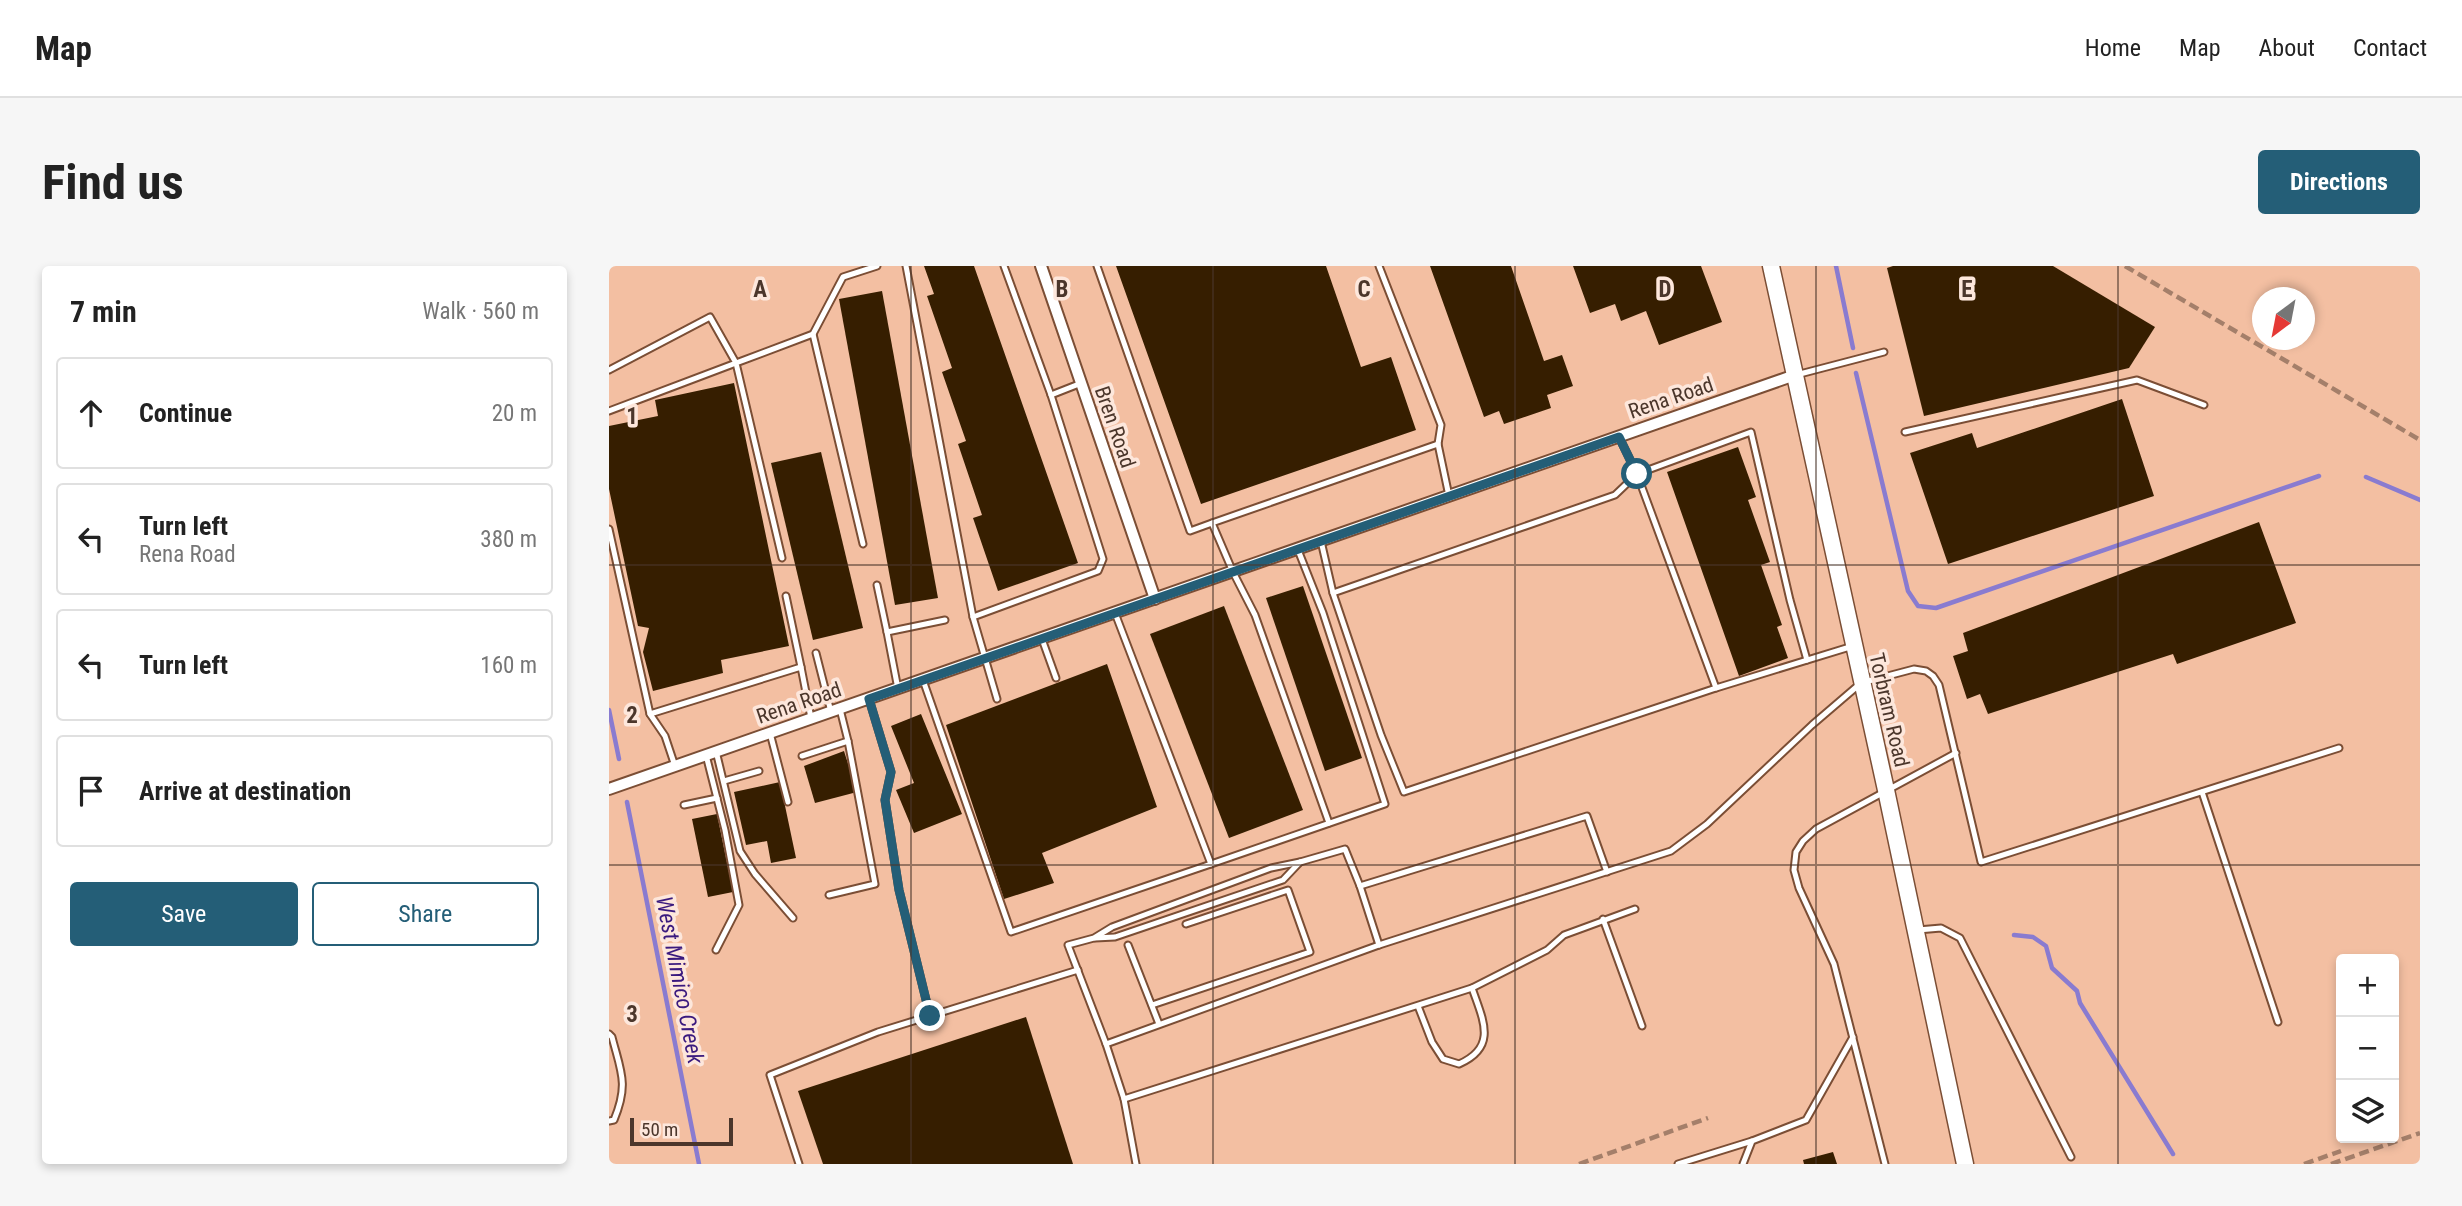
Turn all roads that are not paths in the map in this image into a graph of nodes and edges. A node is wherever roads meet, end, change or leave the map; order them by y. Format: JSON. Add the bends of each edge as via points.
{"nodes":[{"id":1,"x":877,"y":266,"type":"edge"},
{"id":2,"x":906,"y":266,"type":"edge"},
{"id":3,"x":1004,"y":266,"type":"edge"},
{"id":4,"x":1041,"y":266,"type":"edge"},
{"id":5,"x":1097,"y":266,"type":"edge"},
{"id":6,"x":1379,"y":266,"type":"edge"},
{"id":7,"x":1771,"y":266,"type":"edge"},
{"id":8,"x":813,"y":334,"type":"junction"},
{"id":9,"x":1884,"y":352,"type":"dead end"},
{"id":10,"x":736,"y":363,"type":"junction"},
{"id":11,"x":609,"y":370,"type":"edge"},
{"id":12,"x":1795,"y":375,"type":"junction"},
{"id":13,"x":1079,"y":384,"type":"junction"},
{"id":14,"x":1051,"y":395,"type":"junction"},
{"id":15,"x":2204,"y":405,"type":"dead end"},
{"id":16,"x":609,"y":411,"type":"edge"},
{"id":17,"x":1905,"y":432,"type":"dead end"},
{"id":18,"x":1619,"y":437,"type":"junction"},
{"id":19,"x":1438,"y":444,"type":"junction"},
{"id":20,"x":1637,"y":474,"type":"junction"},
{"id":21,"x":1449,"y":496,"type":"junction"},
{"id":22,"x":1212,"y":523,"type":"junction"},
{"id":23,"x":609,"y":529,"type":"edge"},
{"id":24,"x":1321,"y":541,"type":"junction"},
{"id":25,"x":863,"y":544,"type":"dead end"},
{"id":26,"x":1298,"y":549,"type":"junction"},
{"id":27,"x":782,"y":558,"type":"dead end"},
{"id":28,"x":1233,"y":572,"type":"junction"},
{"id":29,"x":877,"y":585,"type":"dead end"},
{"id":30,"x":1332,"y":593,"type":"junction"},
{"id":31,"x":786,"y":596,"type":"dead end"},
{"id":32,"x":1155,"y":599,"type":"junction"},
{"id":33,"x":1115,"y":613,"type":"junction"},
{"id":34,"x":973,"y":617,"type":"junction"},
{"id":35,"x":945,"y":620,"type":"dead end"},
{"id":36,"x":887,"y":632,"type":"junction"},
{"id":37,"x":1042,"y":639,"type":"junction"},
{"id":38,"x":1853,"y":646,"type":"junction"},
{"id":39,"x":816,"y":653,"type":"dead end"},
{"id":40,"x":984,"y":659,"type":"junction"},
{"id":41,"x":1807,"y":660,"type":"junction"},
{"id":42,"x":801,"y":667,"type":"junction"},
{"id":43,"x":1056,"y":678,"type":"dead end"},
{"id":44,"x":923,"y":680,"type":"junction"},
{"id":45,"x":1861,"y":683,"type":"junction"},
{"id":46,"x":1716,"y":688,"type":"junction"},
{"id":47,"x":898,"y":689,"type":"junction"},
{"id":48,"x":869,"y":699,"type":"junction"},
{"id":49,"x":997,"y":699,"type":"dead end"},
{"id":50,"x":835,"y":711,"type":"junction"},
{"id":51,"x":650,"y":714,"type":"junction"},
{"id":52,"x":811,"y":718,"type":"junction"},
{"id":53,"x":770,"y":733,"type":"junction"},
{"id":54,"x":848,"y":741,"type":"junction"},
{"id":55,"x":2339,"y":748,"type":"dead end"},
{"id":56,"x":711,"y":753,"type":"junction"},
{"id":57,"x":1956,"y":753,"type":"junction"},
{"id":58,"x":802,"y":756,"type":"dead end"},
{"id":59,"x":675,"y":766,"type":"junction"},
{"id":60,"x":759,"y":771,"type":"dead end"},
{"id":61,"x":724,"y":782,"type":"junction"},
{"id":62,"x":609,"y":789,"type":"edge"},
{"id":63,"x":1886,"y":790,"type":"junction"},
{"id":64,"x":2201,"y":792,"type":"junction"},
{"id":65,"x":717,"y":798,"type":"junction"},
{"id":66,"x":788,"y":802,"type":"dead end"},
{"id":67,"x":684,"y":805,"type":"dead end"},
{"id":68,"x":1329,"y":823,"type":"junction"},
{"id":69,"x":1300,"y":862,"type":"junction"},
{"id":70,"x":1211,"y":864,"type":"junction"},
{"id":71,"x":1607,"y":872,"type":"junction"},
{"id":72,"x":1360,"y":886,"type":"junction"},
{"id":73,"x":829,"y":895,"type":"dead end"},
{"id":74,"x":1635,"y":909,"type":"dead end"},
{"id":75,"x":793,"y":918,"type":"dead end"},
{"id":76,"x":1603,"y":919,"type":"junction"},
{"id":77,"x":1186,"y":924,"type":"dead end"},
{"id":78,"x":1914,"y":930,"type":"junction"},
{"id":79,"x":1094,"y":938,"type":"junction"},
{"id":80,"x":1128,"y":944,"type":"dead end"},
{"id":81,"x":1379,"y":945,"type":"junction"},
{"id":82,"x":716,"y":950,"type":"dead end"},
{"id":83,"x":1078,"y":970,"type":"junction"},
{"id":84,"x":1472,"y":988,"type":"junction"},
{"id":85,"x":1152,"y":1005,"type":"junction"},
{"id":86,"x":1418,"y":1006,"type":"junction"},
{"id":87,"x":930,"y":1016,"type":"junction"},
{"id":88,"x":2278,"y":1022,"type":"dead end"},
{"id":89,"x":1159,"y":1024,"type":"junction"},
{"id":90,"x":1642,"y":1026,"type":"dead end"},
{"id":91,"x":609,"y":1034,"type":"edge"},
{"id":92,"x":1853,"y":1037,"type":"junction"},
{"id":93,"x":1106,"y":1044,"type":"junction"},
{"id":94,"x":1124,"y":1099,"type":"junction"},
{"id":95,"x":609,"y":1121,"type":"edge"},
{"id":96,"x":1752,"y":1141,"type":"junction"},
{"id":97,"x":2071,"y":1157,"type":"dead end"},
{"id":98,"x":799,"y":1164,"type":"edge"},
{"id":99,"x":1136,"y":1164,"type":"edge"},
{"id":100,"x":1678,"y":1164,"type":"edge"},
{"id":101,"x":1743,"y":1164,"type":"edge"},
{"id":102,"x":1885,"y":1164,"type":"edge"},
{"id":103,"x":1965,"y":1164,"type":"edge"}],
"edges":[{"from":1,"to":8,"type":"lane","via":[[843,277]]},
{"from":2,"to":34,"type":"lane"},
{"from":3,"to":14,"type":"lane"},
{"from":4,"to":13,"type":"street","name":"Bren Road"},
{"from":5,"to":22,"type":"lane","via":[[1190,531]]},
{"from":6,"to":19,"type":"lane","via":[[1441,425]]},
{"from":7,"to":12,"type":"main road","name":"Torbram Road"},
{"from":8,"to":10,"type":"lane"},
{"from":8,"to":25,"type":"lane"},
{"from":9,"to":12,"type":"lane"},
{"from":10,"to":11,"type":"lane","via":[[710,317]]},
{"from":10,"to":16,"type":"lane"},
{"from":10,"to":27,"type":"lane"},
{"from":12,"to":18,"type":"street","name":"Rena Road"},
{"from":12,"to":38,"type":"main road","name":"Torbram Road"},
{"from":13,"to":14,"type":"lane"},
{"from":13,"to":32,"type":"street","name":"Bren Road"},
{"from":14,"to":34,"type":"lane","via":[[1103,559],[1098,571]]},
{"from":15,"to":17,"type":"lane","via":[[2137,380]]},
{"from":18,"to":20,"type":"lane"},
{"from":18,"to":21,"type":"street","name":"Rena Road"},
{"from":19,"to":21,"type":"lane"},
{"from":19,"to":22,"type":"lane"},
{"from":20,"to":30,"type":"lane","via":[[1615,495]]},
{"from":20,"to":41,"type":"lane","via":[[1751,432]]},
{"from":20,"to":46,"type":"lane"},
{"from":21,"to":24,"type":"street","name":"Rena Road"},
{"from":22,"to":28,"type":"lane"},
{"from":23,"to":51,"type":"lane"},
{"from":24,"to":26,"type":"street","name":"Rena Road"},
{"from":24,"to":30,"type":"lane"},
{"from":26,"to":28,"type":"street","name":"Rena Road"},
{"from":26,"to":68,"type":"lane","via":[[1385,804]]},
{"from":28,"to":32,"type":"street","name":"Rena Road"},
{"from":28,"to":68,"type":"lane","via":[[1255,615]]},
{"from":29,"to":36,"type":"lane"},
{"from":30,"to":46,"type":"lane","via":[[1404,792]]},
{"from":31,"to":42,"type":"lane"},
{"from":32,"to":33,"type":"street","name":"Rena Road"},
{"from":33,"to":37,"type":"street","name":"Rena Road"},
{"from":33,"to":70,"type":"lane"},
{"from":34,"to":40,"type":"lane"},
{"from":35,"to":36,"type":"lane"},
{"from":36,"to":47,"type":"lane"},
{"from":37,"to":40,"type":"street","name":"Rena Road"},
{"from":37,"to":43,"type":"lane"},
{"from":38,"to":41,"type":"lane"},
{"from":38,"to":45,"type":"main road","name":"Torbram Road"},
{"from":39,"to":50,"type":"lane"},
{"from":40,"to":44,"type":"street","name":"Rena Road"},
{"from":40,"to":49,"type":"lane"},
{"from":41,"to":46,"type":"lane"},
{"from":42,"to":51,"type":"lane"},
{"from":42,"to":52,"type":"lane"},
{"from":44,"to":47,"type":"street","name":"Rena Road"},
{"from":44,"to":70,"type":"lane","via":[[1011,932]]},
{"from":45,"to":57,"type":"lane","via":[[1913,669],[1927,671],[1939,685]]},
{"from":45,"to":63,"type":"main road","name":"Torbram Road"},
{"from":45,"to":71,"type":"lane","via":[[1692,837],[1671,851]]},
{"from":47,"to":48,"type":"street","name":"Rena Road"},
{"from":48,"to":50,"type":"street","name":"Rena Road"},
{"from":48,"to":87,"type":"lane","via":[[891,772],[885,800],[899,890]]},
{"from":50,"to":52,"type":"street","name":"Rena Road"},
{"from":50,"to":54,"type":"lane"},
{"from":51,"to":59,"type":"lane","via":[[665,736]]},
{"from":52,"to":53,"type":"street","name":"Rena Road"},
{"from":53,"to":56,"type":"street","name":"Rena Road"},
{"from":53,"to":66,"type":"lane"},
{"from":54,"to":58,"type":"lane"},
{"from":54,"to":73,"type":"lane","via":[[875,884]]},
{"from":55,"to":64,"type":"lane"},
{"from":56,"to":59,"type":"street","name":"Rena Road"},
{"from":56,"to":61,"type":"lane"},
{"from":56,"to":65,"type":"lane"},
{"from":57,"to":63,"type":"lane"},
{"from":57,"to":64,"type":"lane","via":[[1981,862]]},
{"from":59,"to":62,"type":"street","name":"Rena Road"},
{"from":60,"to":61,"type":"lane"},
{"from":61,"to":75,"type":"lane","via":[[740,850]]},
{"from":63,"to":78,"type":"main road","name":"Torbram Road"},
{"from":63,"to":92,"type":"lane","via":[[1816,829],[1796,852],[1798,888],[1834,964]]},
{"from":64,"to":88,"type":"lane"},
{"from":65,"to":67,"type":"lane"},
{"from":65,"to":82,"type":"lane","via":[[739,905]]},
{"from":68,"to":70,"type":"lane"},
{"from":69,"to":72,"type":"lane","via":[[1345,849]]},
{"from":69,"to":79,"type":"lane","via":[[1271,868],[1112,927]]},
{"from":69,"to":79,"type":"lane","via":[[1283,880],[1115,937]]},
{"from":71,"to":72,"type":"lane","via":[[1587,816]]},
{"from":71,"to":81,"type":"lane"},
{"from":72,"to":81,"type":"lane"},
{"from":74,"to":76,"type":"lane"},
{"from":76,"to":84,"type":"lane","via":[[1564,935],[1547,950]]},
{"from":76,"to":90,"type":"lane"},
{"from":77,"to":85,"type":"lane","via":[[1289,890],[1310,953]]},
{"from":78,"to":97,"type":"lane","via":[[1941,928],[1960,939]]},
{"from":78,"to":103,"type":"main road","name":"Torbram Road"},
{"from":79,"to":83,"type":"lane","via":[[1068,945]]},
{"from":80,"to":85,"type":"lane"},
{"from":81,"to":89,"type":"lane"},
{"from":83,"to":87,"type":"lane"},
{"from":83,"to":93,"type":"lane"},
{"from":84,"to":86,"type":"lane"},
{"from":84,"to":86,"type":"lane","via":[[1485,1032],[1482,1049],[1459,1064],[1443,1059],[1431,1042]]},
{"from":85,"to":89,"type":"lane"},
{"from":86,"to":94,"type":"lane"},
{"from":87,"to":98,"type":"lane","via":[[771,1075]]},
{"from":89,"to":93,"type":"lane"},
{"from":91,"to":95,"type":"lane","via":[[624,1080],[622,1100]]},
{"from":92,"to":96,"type":"lane","via":[[1806,1120]]},
{"from":92,"to":102,"type":"lane"},
{"from":93,"to":94,"type":"lane"},
{"from":94,"to":99,"type":"lane"},
{"from":96,"to":100,"type":"lane"},
{"from":96,"to":101,"type":"lane"}]}
